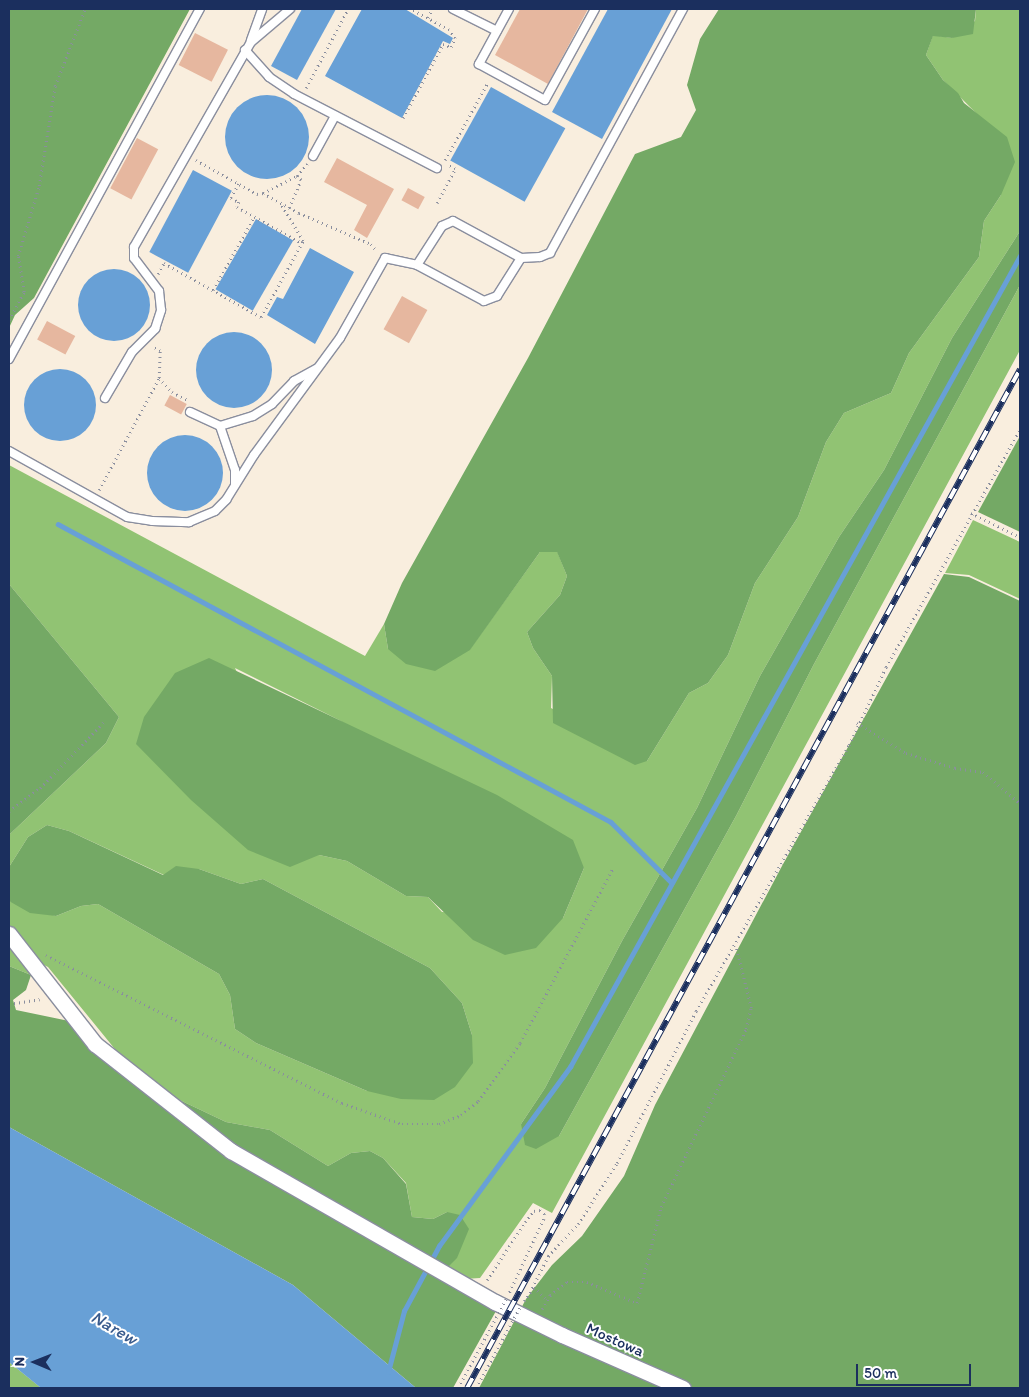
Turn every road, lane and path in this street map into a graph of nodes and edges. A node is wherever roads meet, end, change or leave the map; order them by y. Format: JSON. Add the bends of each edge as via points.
{"nodes":[{"id":1,"x":85,"y":9,"type":"edge"},
{"id":2,"x":200,"y":9,"type":"edge"},
{"id":3,"x":262,"y":9,"type":"edge"},
{"id":4,"x":290,"y":9,"type":"edge"},
{"id":5,"x":348,"y":9,"type":"edge"},
{"id":6,"x":410,"y":9,"type":"edge"},
{"id":7,"x":432,"y":9,"type":"edge"},
{"id":8,"x":453,"y":9,"type":"edge"},
{"id":9,"x":509,"y":9,"type":"edge"},
{"id":10,"x":595,"y":9,"type":"edge"},
{"id":11,"x":682,"y":9,"type":"edge"},
{"id":12,"x":428,"y":18,"type":"junction"},
{"id":13,"x":497,"y":31,"type":"junction"},
{"id":14,"x":251,"y":42,"type":"junction"},
{"id":15,"x":245,"y":50,"type":"junction"},
{"id":16,"x":493,"y":72,"type":"junction"},
{"id":17,"x":301,"y":98,"type":"junction"},
{"id":18,"x":336,"y":116,"type":"junction"},
{"id":19,"x":403,"y":118,"type":"dead end"},
{"id":20,"x":186,"y":154,"type":"junction"},
{"id":21,"x":313,"y":156,"type":"joint"},
{"id":22,"x":437,"y":168,"type":"dead end"},
{"id":23,"x":297,"y":176,"type":"junction"},
{"id":24,"x":239,"y":184,"type":"junction"},
{"id":25,"x":264,"y":193,"type":"junction"},
{"id":26,"x":280,"y":203,"type":"junction"},
{"id":27,"x":437,"y":203,"type":"dead end"},
{"id":28,"x":289,"y":208,"type":"junction"},
{"id":29,"x":254,"y":216,"type":"junction"},
{"id":30,"x":302,"y":243,"type":"junction"},
{"id":31,"x":385,"y":258,"type":"junction"},
{"id":32,"x":521,"y":258,"type":"junction"},
{"id":33,"x":418,"y":265,"type":"junction"},
{"id":34,"x":154,"y":282,"type":"junction"},
{"id":35,"x":213,"y":290,"type":"junction"},
{"id":36,"x":9,"y":320,"type":"edge"},
{"id":37,"x":144,"y":342,"type":"junction"},
{"id":38,"x":9,"y":359,"type":"edge"},
{"id":39,"x":319,"y":367,"type":"junction"},
{"id":40,"x":159,"y":378,"type":"junction"},
{"id":41,"x":105,"y":398,"type":"dead end"},
{"id":42,"x":190,"y":412,"type":"joint"},
{"id":43,"x":220,"y":426,"type":"junction"},
{"id":44,"x":1020,"y":429,"type":"edge"},
{"id":45,"x":9,"y":451,"type":"edge"},
{"id":46,"x":236,"y":484,"type":"junction"},
{"id":47,"x":94,"y":500,"type":"junction"},
{"id":48,"x":971,"y":513,"type":"junction"},
{"id":49,"x":1020,"y":537,"type":"edge"},
{"id":50,"x":102,"y":723,"type":"dead end"},
{"id":51,"x":857,"y":723,"type":"junction"},
{"id":52,"x":1020,"y":803,"type":"edge"},
{"id":53,"x":9,"y":810,"type":"edge"},
{"id":54,"x":613,"y":868,"type":"dead end"},
{"id":55,"x":9,"y":934,"type":"edge"},
{"id":56,"x":736,"y":945,"type":"junction"},
{"id":57,"x":41,"y":953,"type":"dead end"},
{"id":58,"x":58,"y":994,"type":"junction"},
{"id":59,"x":9,"y":1004,"type":"edge"},
{"id":60,"x":532,"y":1288,"type":"junction"},
{"id":61,"x":478,"y":1292,"type":"junction"},
{"id":62,"x":548,"y":1300,"type":"junction"},
{"id":63,"x":534,"y":1321,"type":"junction"},
{"id":64,"x":458,"y":1388,"type":"edge"},
{"id":65,"x":476,"y":1388,"type":"edge"},
{"id":66,"x":683,"y":1388,"type":"edge"}],
"edges":[{"from":1,"to":36,"type":"path","via":[[55,86],[39,186],[18,256],[24,292]]},
{"from":2,"to":38,"type":"lane"},
{"from":3,"to":14,"type":"lane"},
{"from":4,"to":14,"type":"lane"},
{"from":5,"to":17,"type":"path"},
{"from":6,"to":12,"type":"path"},
{"from":7,"to":12,"type":"path"},
{"from":8,"to":13,"type":"lane"},
{"from":9,"to":13,"type":"lane"},
{"from":10,"to":16,"type":"lane","via":[[544,100]]},
{"from":11,"to":32,"type":"lane","via":[[557,244],[550,253],[540,257]]},
{"from":12,"to":19,"type":"path","via":[[449,30],[455,38],[451,47],[443,44]]},
{"from":13,"to":16,"type":"lane","via":[[479,64]]},
{"from":14,"to":15,"type":"lane"},
{"from":15,"to":17,"type":"lane","via":[[268,77]]},
{"from":15,"to":20,"type":"lane"},
{"from":16,"to":27,"type":"path","via":[[443,163],[455,169]]},
{"from":17,"to":18,"type":"lane"},
{"from":18,"to":21,"type":"lane"},
{"from":18,"to":22,"type":"lane"},
{"from":20,"to":24,"type":"path"},
{"from":20,"to":34,"type":"lane","via":[[134,247],[134,258]]},
{"from":21,"to":23,"type":"path"},
{"from":23,"to":25,"type":"path"},
{"from":23,"to":28,"type":"path","via":[[301,180]]},
{"from":24,"to":25,"type":"path","via":[[257,194]]},
{"from":24,"to":29,"type":"path","via":[[231,198],[239,202],[237,207]]},
{"from":25,"to":26,"type":"path"},
{"from":26,"to":28,"type":"path"},
{"from":26,"to":30,"type":"path"},
{"from":28,"to":31,"type":"path","via":[[371,244]]},
{"from":29,"to":30,"type":"path"},
{"from":29,"to":35,"type":"path"},
{"from":30,"to":35,"type":"path","via":[[261,317]]},
{"from":31,"to":33,"type":"lane"},
{"from":31,"to":39,"type":"lane","via":[[340,338]]},
{"from":32,"to":33,"type":"lane","via":[[497,296],[484,301]]},
{"from":32,"to":33,"type":"lane","via":[[453,221],[442,226]]},
{"from":34,"to":35,"type":"path","via":[[164,263]]},
{"from":34,"to":37,"type":"lane","via":[[159,291],[161,310],[155,329]]},
{"from":37,"to":40,"type":"path","via":[[160,351]]},
{"from":37,"to":41,"type":"lane","via":[[132,352]]},
{"from":39,"to":43,"type":"lane","via":[[294,381],[272,404],[253,416]]},
{"from":39,"to":46,"type":"lane"},
{"from":40,"to":42,"type":"path","via":[[172,392],[192,403]]},
{"from":40,"to":47,"type":"path"},
{"from":42,"to":43,"type":"lane"},
{"from":43,"to":46,"type":"lane","via":[[235,470]]},
{"from":44,"to":48,"type":"path"},
{"from":45,"to":47,"type":"lane"},
{"from":46,"to":47,"type":"lane","via":[[215,511],[189,522],[152,522],[127,517]]},
{"from":48,"to":49,"type":"path"},
{"from":48,"to":51,"type":"path"},
{"from":50,"to":53,"type":"path","via":[[40,788]]},
{"from":51,"to":52,"type":"path","via":[[906,753],[955,768],[983,772]]},
{"from":51,"to":56,"type":"path","via":[[849,744]]},
{"from":54,"to":57,"type":"path","via":[[520,1043],[478,1101],[461,1115],[440,1124],[402,1124],[342,1103]]},
{"from":55,"to":58,"type":"street","name":"Mostowa"},
{"from":56,"to":60,"type":"path","via":[[696,1011],[618,1163],[578,1224],[548,1256]]},
{"from":56,"to":62,"type":"path","via":[[750,1008],[746,1029],[661,1207],[637,1303],[587,1282],[567,1282]]},
{"from":58,"to":59,"type":"path"},
{"from":58,"to":61,"type":"street","name":"Mostowa","via":[[95,1044],[231,1151]]},
{"from":60,"to":62,"type":"path","via":[[538,1288]]},
{"from":60,"to":65,"type":"path","bridge":true},
{"from":61,"to":63,"type":"street","name":"Mostowa"},
{"from":61,"to":64,"type":"path","bridge":true,"via":[[534,1211],[540,1210],[545,1214],[507,1297]]},
{"from":62,"to":63,"type":"path"},
{"from":63,"to":66,"type":"street","name":"Mostowa"}]}
